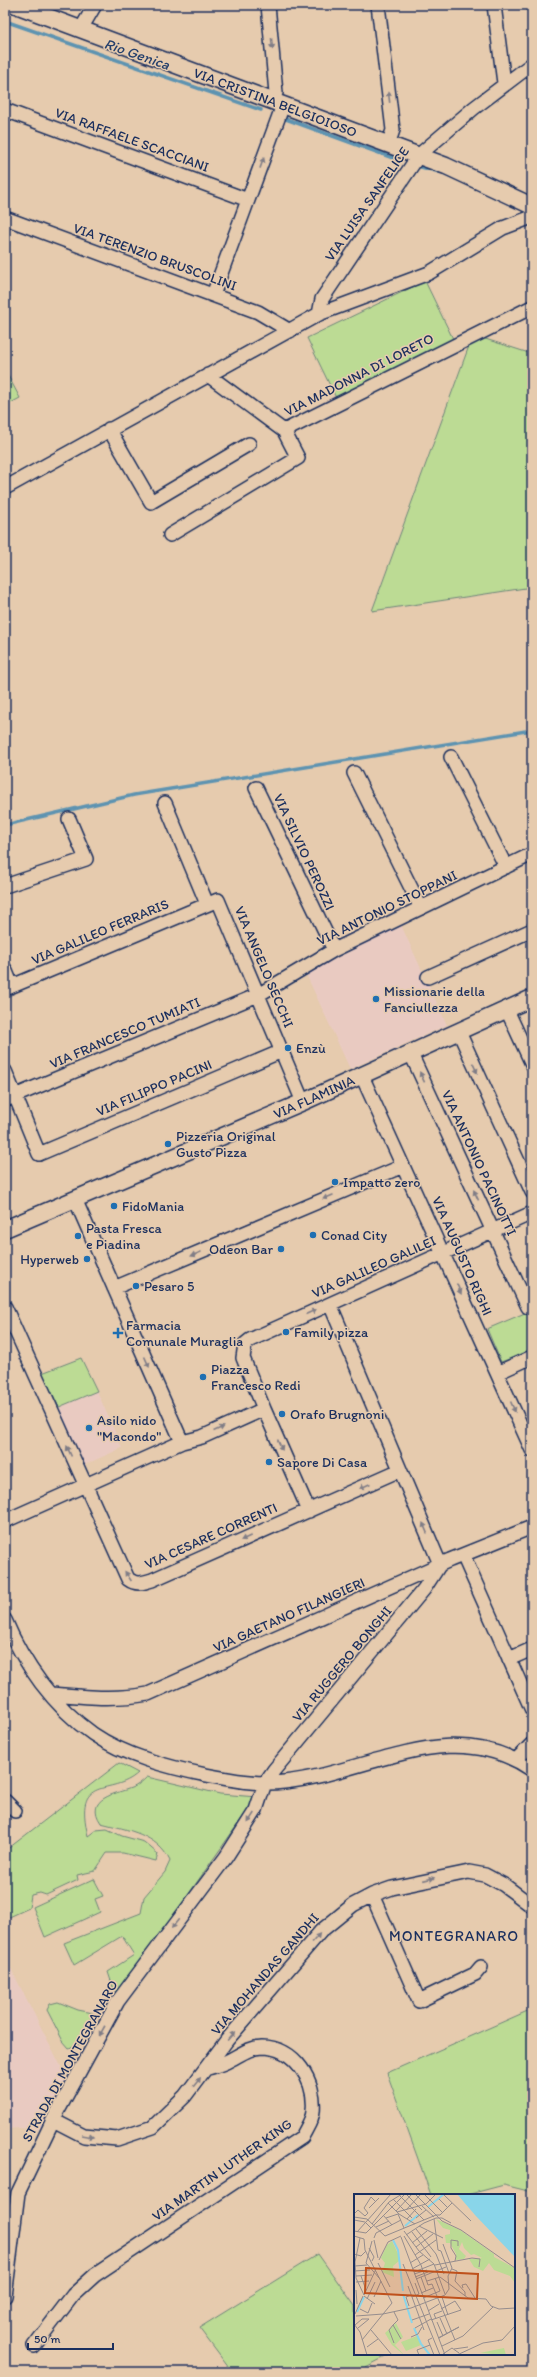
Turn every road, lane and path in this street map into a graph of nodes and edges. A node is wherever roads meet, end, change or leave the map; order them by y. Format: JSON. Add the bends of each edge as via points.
{"nodes":[{"id":1,"x":16,"y":5,"type":"edge"},
{"id":2,"x":40,"y":5,"type":"edge"},
{"id":3,"x":95,"y":5,"type":"edge"},
{"id":4,"x":268,"y":5,"type":"edge"},
{"id":5,"x":378,"y":5,"type":"edge"},
{"id":6,"x":494,"y":5,"type":"edge"},
{"id":7,"x":85,"y":22,"type":"junction"},
{"id":8,"x":532,"y":64,"type":"edge"},
{"id":9,"x":504,"y":84,"type":"junction"},
{"id":10,"x":279,"y":99,"type":"junction"},
{"id":11,"x":5,"y":110,"type":"edge"},
{"id":12,"x":391,"y":136,"type":"junction"},
{"id":13,"x":423,"y":152,"type":"junction"},
{"id":14,"x":248,"y":200,"type":"junction"},
{"id":15,"x":532,"y":200,"type":"edge"},
{"id":16,"x":532,"y":206,"type":"edge"},
{"id":17,"x":532,"y":217,"type":"edge"},
{"id":18,"x":5,"y":218,"type":"edge"},
{"id":19,"x":213,"y":295,"type":"junction"},
{"id":20,"x":532,"y":307,"type":"edge"},
{"id":21,"x":319,"y":314,"type":"junction"},
{"id":22,"x":290,"y":331,"type":"junction"},
{"id":23,"x":208,"y":376,"type":"junction"},
{"id":24,"x":109,"y":430,"type":"junction"},
{"id":25,"x":284,"y":431,"type":"junction"},
{"id":26,"x":249,"y":444,"type":"dead end"},
{"id":27,"x":5,"y":488,"type":"edge"},
{"id":28,"x":170,"y":535,"type":"dead end"},
{"id":29,"x":452,"y":757,"type":"dead end"},
{"id":30,"x":354,"y":773,"type":"dead end"},
{"id":31,"x":256,"y":788,"type":"dead end"},
{"id":32,"x":165,"y":803,"type":"dead end"},
{"id":33,"x":69,"y":819,"type":"dead end"},
{"id":34,"x":532,"y":854,"type":"edge"},
{"id":35,"x":506,"y":867,"type":"junction"},
{"id":36,"x":5,"y":886,"type":"edge"},
{"id":37,"x":207,"y":904,"type":"junction"},
{"id":38,"x":421,"y":908,"type":"junction"},
{"id":39,"x":532,"y":930,"type":"edge"},
{"id":40,"x":334,"y":950,"type":"junction"},
{"id":41,"x":5,"y":969,"type":"edge"},
{"id":42,"x":428,"y":977,"type":"dead end"},
{"id":43,"x":9,"y":987,"type":"edge"},
{"id":44,"x":258,"y":995,"type":"junction"},
{"id":45,"x":532,"y":998,"type":"edge"},
{"id":46,"x":507,"y":1010,"type":"junction"},
{"id":47,"x":458,"y":1032,"type":"junction"},
{"id":48,"x":282,"y":1051,"type":"junction"},
{"id":49,"x":411,"y":1054,"type":"junction"},
{"id":50,"x":532,"y":1064,"type":"edge"},
{"id":51,"x":5,"y":1071,"type":"edge"},
{"id":52,"x":362,"y":1076,"type":"junction"},
{"id":53,"x":10,"y":1098,"type":"edge"},
{"id":54,"x":303,"y":1102,"type":"junction"},
{"id":55,"x":403,"y":1166,"type":"junction"},
{"id":56,"x":532,"y":1192,"type":"edge"},
{"id":57,"x":75,"y":1199,"type":"junction"},
{"id":58,"x":532,"y":1213,"type":"edge"},
{"id":59,"x":5,"y":1229,"type":"edge"},
{"id":60,"x":493,"y":1231,"type":"junction"},
{"id":61,"x":443,"y":1253,"type":"junction"},
{"id":62,"x":114,"y":1288,"type":"junction"},
{"id":63,"x":330,"y":1304,"type":"junction"},
{"id":64,"x":5,"y":1306,"type":"edge"},
{"id":65,"x":528,"y":1307,"type":"dead end"},
{"id":66,"x":532,"y":1356,"type":"edge"},
{"id":67,"x":497,"y":1373,"type":"junction"},
{"id":68,"x":264,"y":1409,"type":"junction"},
{"id":69,"x":182,"y":1442,"type":"junction"},
{"id":70,"x":532,"y":1450,"type":"edge"},
{"id":71,"x":400,"y":1470,"type":"junction"},
{"id":72,"x":87,"y":1486,"type":"junction"},
{"id":73,"x":309,"y":1511,"type":"junction"},
{"id":74,"x":5,"y":1521,"type":"edge"},
{"id":75,"x":532,"y":1527,"type":"edge"},
{"id":76,"x":463,"y":1555,"type":"junction"},
{"id":77,"x":440,"y":1564,"type":"junction"},
{"id":78,"x":5,"y":1620,"type":"edge"},
{"id":79,"x":8,"y":1633,"type":"edge"},
{"id":80,"x":532,"y":1649,"type":"edge"},
{"id":81,"x":509,"y":1659,"type":"junction"},
{"id":82,"x":51,"y":1694,"type":"junction"},
{"id":83,"x":532,"y":1710,"type":"edge"},
{"id":84,"x":532,"y":1744,"type":"edge"},
{"id":85,"x":516,"y":1759,"type":"junction"},
{"id":86,"x":532,"y":1770,"type":"edge"},
{"id":87,"x":265,"y":1782,"type":"junction"},
{"id":88,"x":5,"y":1801,"type":"edge"},
{"id":89,"x":15,"y":1811,"type":"dead end"},
{"id":90,"x":372,"y":1895,"type":"junction"},
{"id":91,"x":532,"y":1906,"type":"edge"},
{"id":92,"x":482,"y":1967,"type":"dead end"},
{"id":93,"x":208,"y":2068,"type":"junction"},
{"id":94,"x":53,"y":2120,"type":"junction"},
{"id":95,"x":5,"y":2296,"type":"edge"},
{"id":96,"x":34,"y":2346,"type":"dead end"}],
"edges":[{"from":1,"to":10,"type":"street","name":"VIA CRISTINA BELGIOIOSO"},
{"from":2,"to":7,"type":"street","name":"VIA CRISTINA BELGIOIOSO"},
{"from":3,"to":7,"type":"street"},
{"from":4,"to":10,"type":"street","one_way":true},
{"from":12,"to":5,"type":"street","one_way":true,"via":[[393,130]]},
{"from":6,"to":9,"type":"street"},
{"from":7,"to":10,"type":"street","name":"VIA CRISTINA BELGIOIOSO"},
{"from":8,"to":9,"type":"street","name":"VIA LUISA SANFELICE"},
{"from":9,"to":13,"type":"street","name":"VIA LUISA SANFELICE"},
{"from":10,"to":12,"type":"street","name":"VIA CRISTINA BELGIOIOSO"},
{"from":10,"to":13,"type":"street","name":"VIA CRISTINA BELGIOIOSO"},
{"from":14,"to":10,"type":"street","one_way":true},
{"from":11,"to":14,"type":"street","name":"VIA RAFFAELE SCACCIANI"},
{"from":12,"to":13,"type":"street","name":"VIA CRISTINA BELGIOIOSO"},
{"from":13,"to":15,"type":"street","name":"VIA CRISTINA BELGIOIOSO","via":[[493,178]]},
{"from":13,"to":16,"type":"street","name":"VIA CRISTINA BELGIOIOSO"},
{"from":13,"to":21,"type":"street","name":"VIA LUISA SANFELICE","via":[[322,299]]},
{"from":14,"to":19,"type":"street"},
{"from":17,"to":21,"type":"street","via":[[503,228],[429,272]]},
{"from":18,"to":19,"type":"street","name":"VIA TERENZIO BRUSCOLINI"},
{"from":19,"to":22,"type":"street","name":"VIA TERENZIO BRUSCOLINI","via":[[258,312]]},
{"from":20,"to":25,"type":"street","name":"VIA MADONNA DI LORETO"},
{"from":21,"to":22,"type":"street"},
{"from":22,"to":23,"type":"street"},
{"from":23,"to":24,"type":"street"},
{"from":23,"to":25,"type":"street","name":"VIA MADONNA DI LORETO"},
{"from":24,"to":26,"type":"street","via":[[151,502]]},
{"from":24,"to":27,"type":"street"},
{"from":25,"to":28,"type":"street","via":[[298,458]]},
{"from":29,"to":35,"type":"street"},
{"from":30,"to":38,"type":"street"},
{"from":31,"to":40,"type":"street","name":"VIA SILVIO PEROZZI"},
{"from":32,"to":37,"type":"street"},
{"from":33,"to":36,"type":"street","via":[[86,859]]},
{"from":34,"to":35,"type":"street","name":"VIA ANTONIO STOPPANI"},
{"from":35,"to":38,"type":"street","name":"VIA ANTONIO STOPPANI"},
{"from":37,"to":43,"type":"street","name":"VIA GALILEO FERRARIS"},
{"from":37,"to":44,"type":"street","name":"VIA ANGELO SECCHI","via":[[218,900]]},
{"from":38,"to":40,"type":"street","name":"VIA ANTONIO STOPPANI"},
{"from":39,"to":42,"type":"street"},
{"from":40,"to":44,"type":"street","name":"VIA ANTONIO STOPPANI"},
{"from":41,"to":43,"type":"street"},
{"from":44,"to":48,"type":"street","name":"VIA ANGELO SECCHI"},
{"from":44,"to":53,"type":"street","name":"VIA FRANCESCO TUMIATI"},
{"from":45,"to":46,"type":"street","name":"VIA FLAMINIA"},
{"from":46,"to":47,"type":"street","name":"VIA FLAMINIA"},
{"from":46,"to":50,"type":"street"},
{"from":47,"to":49,"type":"street","name":"VIA FLAMINIA"},
{"from":47,"to":56,"type":"street","one_way":true},
{"from":48,"to":53,"type":"street","name":"VIA FILIPPO PACINI","via":[[39,1154]]},
{"from":48,"to":54,"type":"street","name":"VIA ANGELO SECCHI"},
{"from":49,"to":52,"type":"street","name":"VIA FLAMINIA"},
{"from":60,"to":49,"type":"street","name":"VIA ANTONIO PACINOTTI","one_way":true},
{"from":51,"to":53,"type":"street"},
{"from":52,"to":54,"type":"street","name":"VIA FLAMINIA"},
{"from":52,"to":55,"type":"street","name":"VIA AUGUSTO RIGHI"},
{"from":54,"to":57,"type":"street","name":"VIA FLAMINIA"},
{"from":55,"to":61,"type":"street","name":"VIA AUGUSTO RIGHI"},
{"from":55,"to":62,"type":"street","one_way":true},
{"from":57,"to":59,"type":"street","name":"VIA FLAMINIA"},
{"from":57,"to":62,"type":"street"},
{"from":58,"to":60,"type":"street","name":"VIA GALILEO GALILEI"},
{"from":60,"to":61,"type":"street","name":"VIA GALILEO GALILEI"},
{"from":60,"to":65,"type":"street","name":"VIA ANTONIO PACINOTTI"},
{"from":61,"to":63,"type":"street","name":"VIA GALILEO GALILEI"},
{"from":61,"to":67,"type":"street","name":"VIA AUGUSTO RIGHI","one_way":true},
{"from":62,"to":69,"type":"street","one_way":true},
{"from":68,"to":63,"type":"street","name":"VIA GALILEO GALILEI","one_way":true,"via":[[243,1358],[245,1344]]},
{"from":63,"to":71,"type":"street"},
{"from":72,"to":64,"type":"street","one_way":true},
{"from":66,"to":67,"type":"street"},
{"from":67,"to":70,"type":"street","name":"VIA AUGUSTO RIGHI","one_way":true},
{"from":69,"to":68,"type":"street","one_way":true,"via":[[202,1437]]},
{"from":68,"to":73,"type":"street","one_way":true},
{"from":69,"to":72,"type":"street"},
{"from":71,"to":73,"type":"street","name":"VIA CESARE CORRENTI","one_way":true},
{"from":77,"to":71,"type":"street","one_way":true},
{"from":73,"to":72,"type":"street","name":"VIA CESARE CORRENTI","one_way":true,"via":[[152,1580],[133,1583],[128,1579]]},
{"from":72,"to":74,"type":"street"},
{"from":75,"to":76,"type":"street","name":"VIA GAETANO FILANGIERI"},
{"from":76,"to":77,"type":"street","name":"VIA GAETANO FILANGIERI"},
{"from":76,"to":81,"type":"street"},
{"from":77,"to":82,"type":"street","name":"VIA GAETANO FILANGIERI","via":[[148,1694],[103,1698]]},
{"from":77,"to":87,"type":"street","name":"VIA RUGGERO BONGHI","via":[[424,1589]]},
{"from":78,"to":79,"type":"street"},
{"from":79,"to":82,"type":"street"},
{"from":80,"to":81,"type":"street"},
{"from":81,"to":83,"type":"street"},
{"from":82,"to":87,"type":"street","via":[[94,1735],[123,1750],[186,1771],[244,1782]]},
{"from":84,"to":85,"type":"street"},
{"from":85,"to":86,"type":"street"},
{"from":85,"to":87,"type":"street","via":[[484,1748],[443,1746],[301,1779]]},
{"from":87,"to":94,"type":"street","name":"STRADA DI MONTEGRANARO","one_way":true,"via":[[256,1810],[226,1857],[118,2001]]},
{"from":88,"to":89,"type":"street"},
{"from":90,"to":91,"type":"street","name":"VIA MOHANDAS GANDHI","one_way":true,"via":[[392,1888],[469,1872],[485,1875],[504,1885]]},
{"from":90,"to":92,"type":"street","via":[[419,2001],[475,1974]]},
{"from":93,"to":90,"type":"street","name":"VIA MOHANDAS GANDHI","one_way":true,"via":[[227,2040],[321,1931],[353,1905]]},
{"from":94,"to":93,"type":"street","one_way":true,"via":[[84,2136],[117,2139],[153,2127],[185,2096]]},
{"from":93,"to":96,"type":"street","name":"VIA MARTIN LUTHER KING","via":[[225,2063],[246,2049],[263,2047],[284,2052],[303,2068],[311,2089],[314,2112],[302,2136],[95,2275],[73,2295]]},
{"from":94,"to":95,"type":"street","name":"STRADA DI MONTEGRANARO","via":[[18,2193]]}]}
